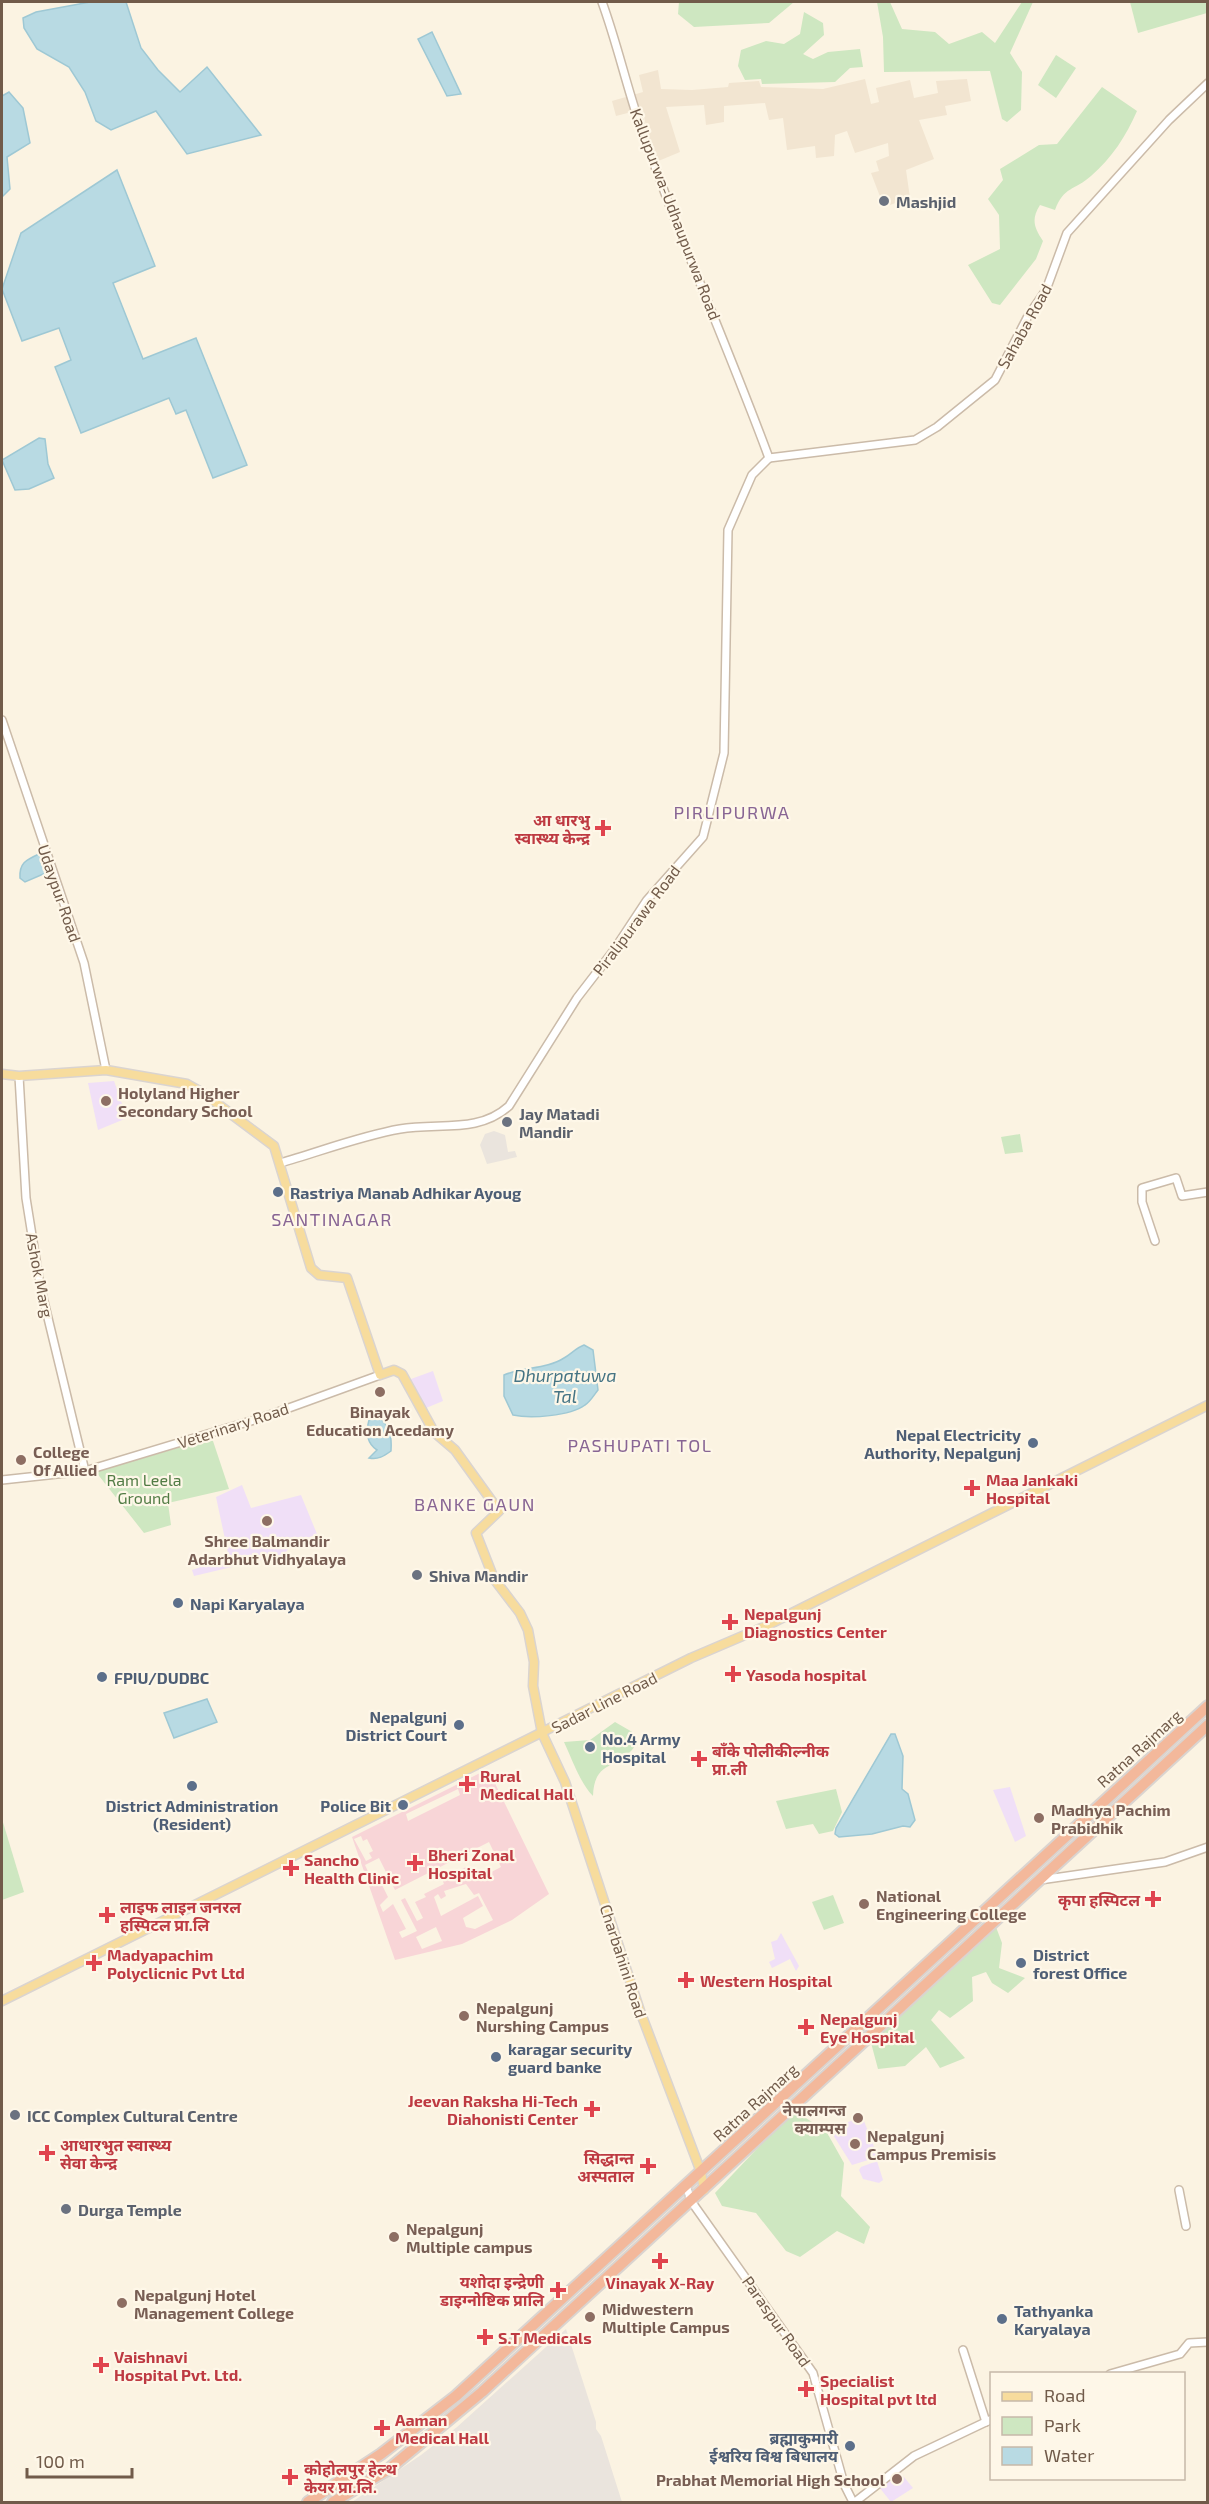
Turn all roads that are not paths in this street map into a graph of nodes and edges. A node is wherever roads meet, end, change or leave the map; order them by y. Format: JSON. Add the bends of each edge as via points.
{"nodes":[{"id":1,"x":602,"y":2,"type":"edge"},
{"id":2,"x":1208,"y":83,"type":"edge"},
{"id":3,"x":769,"y":458,"type":"junction"},
{"id":4,"x":2,"y":720,"type":"edge"},
{"id":5,"x":106,"y":1070,"type":"junction"},
{"id":6,"x":2,"y":1074,"type":"edge"},
{"id":7,"x":19,"y":1076,"type":"junction"},
{"id":8,"x":280,"y":1163,"type":"junction"},
{"id":9,"x":1208,"y":1192,"type":"edge"},
{"id":10,"x":1155,"y":1241,"type":"dead end"},
{"id":11,"x":380,"y":1375,"type":"junction"},
{"id":12,"x":1208,"y":1405,"type":"edge"},
{"id":13,"x":86,"y":1471,"type":"junction"},
{"id":14,"x":2,"y":1480,"type":"edge"},
{"id":15,"x":1208,"y":1706,"type":"edge"},
{"id":16,"x":1208,"y":1725,"type":"edge"},
{"id":17,"x":542,"y":1733,"type":"junction"},
{"id":18,"x":1208,"y":1847,"type":"edge"},
{"id":19,"x":1040,"y":1880,"type":"junction"},
{"id":20,"x":2,"y":2001,"type":"edge"},
{"id":21,"x":701,"y":2172,"type":"junction"},
{"id":22,"x":686,"y":2185,"type":"junction"},
{"id":23,"x":704,"y":2190,"type":"junction"},
{"id":24,"x":1179,"y":2190,"type":"dead end"},
{"id":25,"x":691,"y":2201,"type":"junction"},
{"id":26,"x":1186,"y":2226,"type":"dead end"},
{"id":27,"x":1208,"y":2342,"type":"edge"},
{"id":28,"x":963,"y":2350,"type":"dead end"},
{"id":29,"x":1114,"y":2372,"type":"edge"},
{"id":30,"x":989,"y":2421,"type":"edge"},
{"id":31,"x":308,"y":2502,"type":"edge"},
{"id":32,"x":333,"y":2502,"type":"edge"},
{"id":33,"x":854,"y":2502,"type":"edge"}],
"edges":[{"from":1,"to":3,"type":"street","name":"Kallupurwa-Udhaupurwa Road","via":[[638,118],[701,291],[728,347]]},
{"from":2,"to":3,"type":"street","name":"Sahaba Road","via":[[1168,120],[1067,233],[1046,290],[995,380],[985,390],[915,440]]},
{"from":3,"to":8,"type":"street","name":"Piralipurawa Road","via":[[752,475],[728,530],[724,753],[703,837],[647,900],[577,998],[509,1106],[498,1116],[484,1122],[400,1128]]},
{"from":4,"to":5,"type":"street","name":"Udaypur Road","via":[[84,963]]},
{"from":5,"to":7,"type":"main road"},
{"from":5,"to":8,"type":"main road","via":[[187,1084],[274,1146]]},
{"from":6,"to":7,"type":"main road"},
{"from":7,"to":13,"type":"street","name":"Ashok Marg","via":[[26,1198],[40,1285]]},
{"from":8,"to":11,"type":"main road","via":[[310,1268],[319,1275],[347,1278]]},
{"from":9,"to":10,"type":"street","via":[[1182,1196],[1176,1178],[1142,1188],[1142,1203]]},
{"from":11,"to":13,"type":"street","name":"Veterinary Road","via":[[264,1417]]},
{"from":11,"to":17,"type":"main road","name":"Charbahini Road","via":[[394,1370],[402,1374],[434,1432],[455,1450],[499,1511],[476,1533],[494,1579],[528,1630]]},
{"from":12,"to":17,"type":"main road","name":"Sadar Line Road"},
{"from":13,"to":14,"type":"street","name":"Veterinary Road"},
{"from":15,"to":21,"type":"highway","name":"Ratna Rajmarg"},
{"from":16,"to":19,"type":"highway","name":"Ratna Rajmarg"},
{"from":17,"to":20,"type":"main road","name":"Sadar Line Road"},
{"from":17,"to":21,"type":"main road","name":"Charbahini Road","via":[[565,1782],[640,2011]]},
{"from":18,"to":19,"type":"street","via":[[1165,1862]]},
{"from":19,"to":23,"type":"highway","name":"Ratna Rajmarg"},
{"from":21,"to":22,"type":"highway","name":"Ratna Rajmarg"},
{"from":21,"to":23,"type":"main road","name":"Charbahini Road"},
{"from":22,"to":25,"type":"street","name":"Paraspur Road"},
{"from":22,"to":31,"type":"highway","name":"Ratna Rajmarg","via":[[456,2396],[381,2454]]},
{"from":23,"to":25,"type":"highway","name":"Ratna Rajmarg"},
{"from":24,"to":26,"type":"street"},
{"from":25,"to":32,"type":"highway","name":"Ratna Rajmarg","via":[[452,2418],[389,2469]]},
{"from":25,"to":33,"type":"street","name":"Paraspur Road","via":[[813,2373],[844,2484]]},
{"from":27,"to":29,"type":"street","via":[[1189,2343],[1179,2354]]},
{"from":28,"to":30,"type":"street"},
{"from":30,"to":33,"type":"street","via":[[914,2456]]}]}
